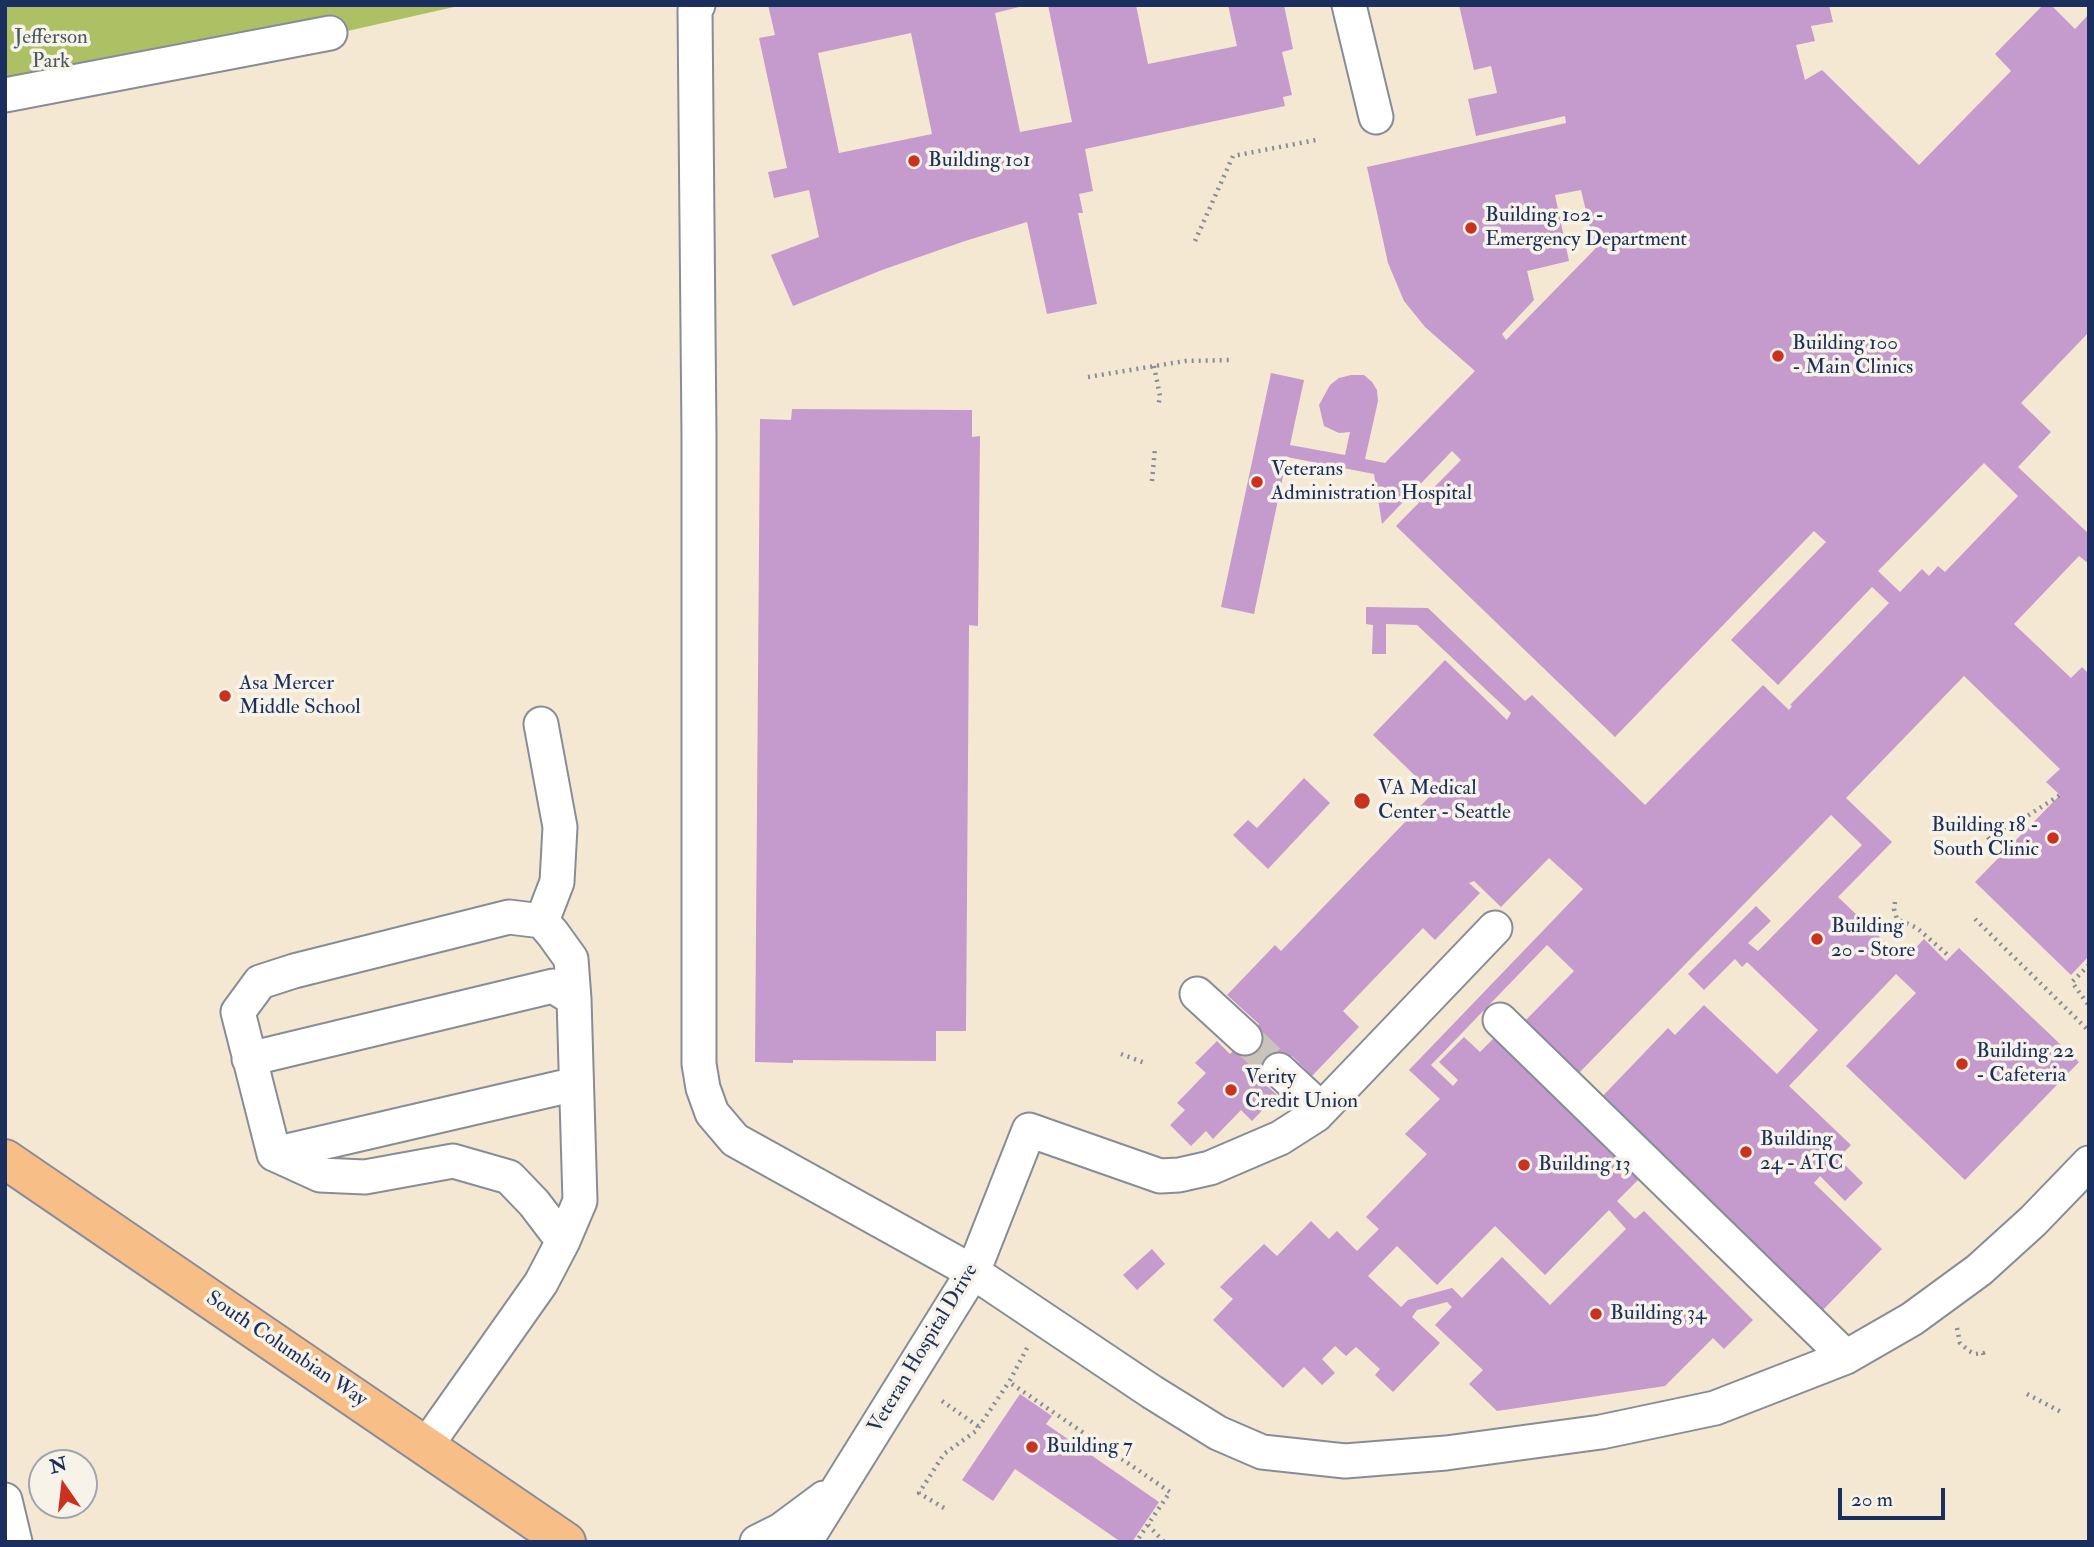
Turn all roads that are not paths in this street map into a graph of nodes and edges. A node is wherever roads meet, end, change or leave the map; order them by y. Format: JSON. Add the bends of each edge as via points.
{"nodes":[{"id":1,"x":698,"y":5,"type":"edge"},
{"id":2,"x":1349,"y":5,"type":"edge"},
{"id":3,"x":330,"y":33,"type":"dead end"},
{"id":4,"x":5,"y":95,"type":"edge"},
{"id":5,"x":1376,"y":117,"type":"dead end"},
{"id":6,"x":541,"y":724,"type":"dead end"},
{"id":7,"x":542,"y":921,"type":"junction"},
{"id":8,"x":1495,"y":928,"type":"dead end"},
{"id":9,"x":1197,"y":994,"type":"dead end"},
{"id":10,"x":574,"y":999,"type":"junction"},
{"id":11,"x":1500,"y":1020,"type":"dead end"},
{"id":12,"x":1245,"y":1038,"type":"tunnel mouth"},
{"id":13,"x":249,"y":1059,"type":"junction"},
{"id":14,"x":1279,"y":1070,"type":"tunnel mouth"},
{"id":15,"x":576,"y":1084,"type":"junction"},
{"id":16,"x":1321,"y":1109,"type":"junction"},
{"id":17,"x":274,"y":1154,"type":"junction"},
{"id":18,"x":5,"y":1158,"type":"edge"},
{"id":19,"x":2089,"y":1163,"type":"edge"},
{"id":20,"x":563,"y":1241,"type":"junction"},
{"id":21,"x":974,"y":1272,"type":"junction"},
{"id":22,"x":1846,"y":1357,"type":"junction"},
{"id":23,"x":426,"y":1446,"type":"junction"},
{"id":24,"x":840,"y":1486,"type":"junction"},
{"id":25,"x":5,"y":1500,"type":"edge"},
{"id":26,"x":15,"y":1542,"type":"edge"},
{"id":27,"x":566,"y":1542,"type":"edge"},
{"id":28,"x":757,"y":1542,"type":"edge"},
{"id":29,"x":805,"y":1542,"type":"edge"}],
"edges":[{"from":1,"to":21,"type":"street","via":[[699,1064],[703,1088],[712,1113],[735,1140]]},
{"from":2,"to":5,"type":"street"},
{"from":3,"to":4,"type":"street"},
{"from":6,"to":7,"type":"street","via":[[560,827],[556,882]]},
{"from":7,"to":10,"type":"street","via":[[571,959]]},
{"from":7,"to":13,"type":"street","via":[[509,917],[260,982],[239,1012]]},
{"from":8,"to":16,"type":"street"},
{"from":9,"to":12,"type":"street"},
{"from":10,"to":13,"type":"street","via":[[553,986]]},
{"from":10,"to":15,"type":"street"},
{"from":11,"to":22,"type":"street"},
{"from":13,"to":17,"type":"street"},
{"from":14,"to":16,"type":"street"},
{"from":15,"to":17,"type":"street"},
{"from":15,"to":20,"type":"street","via":[[580,1201]]},
{"from":16,"to":21,"type":"street","name":"Veteran Hospital Drive","via":[[1280,1138],[1209,1168],[1179,1175],[1160,1176],[1029,1130]]},
{"from":17,"to":20,"type":"street","via":[[320,1175],[365,1177],[453,1161],[509,1177]]},
{"from":18,"to":23,"type":"main road","name":"South Columbian Way"},
{"from":19,"to":22,"type":"street","via":[[1979,1270],[1912,1320]]},
{"from":20,"to":23,"type":"street","via":[[541,1283]]},
{"from":21,"to":22,"type":"street","via":[[1226,1437],[1262,1452],[1345,1461],[1601,1432],[1715,1408]]},
{"from":21,"to":24,"type":"street","name":"Veteran Hospital Drive"},
{"from":23,"to":27,"type":"main road","name":"South Columbian Way"},
{"from":24,"to":28,"type":"street","name":"Veteran Hospital Drive"},
{"from":24,"to":29,"type":"street","name":"Veteran Hospital Drive"},
{"from":25,"to":26,"type":"street"}]}
